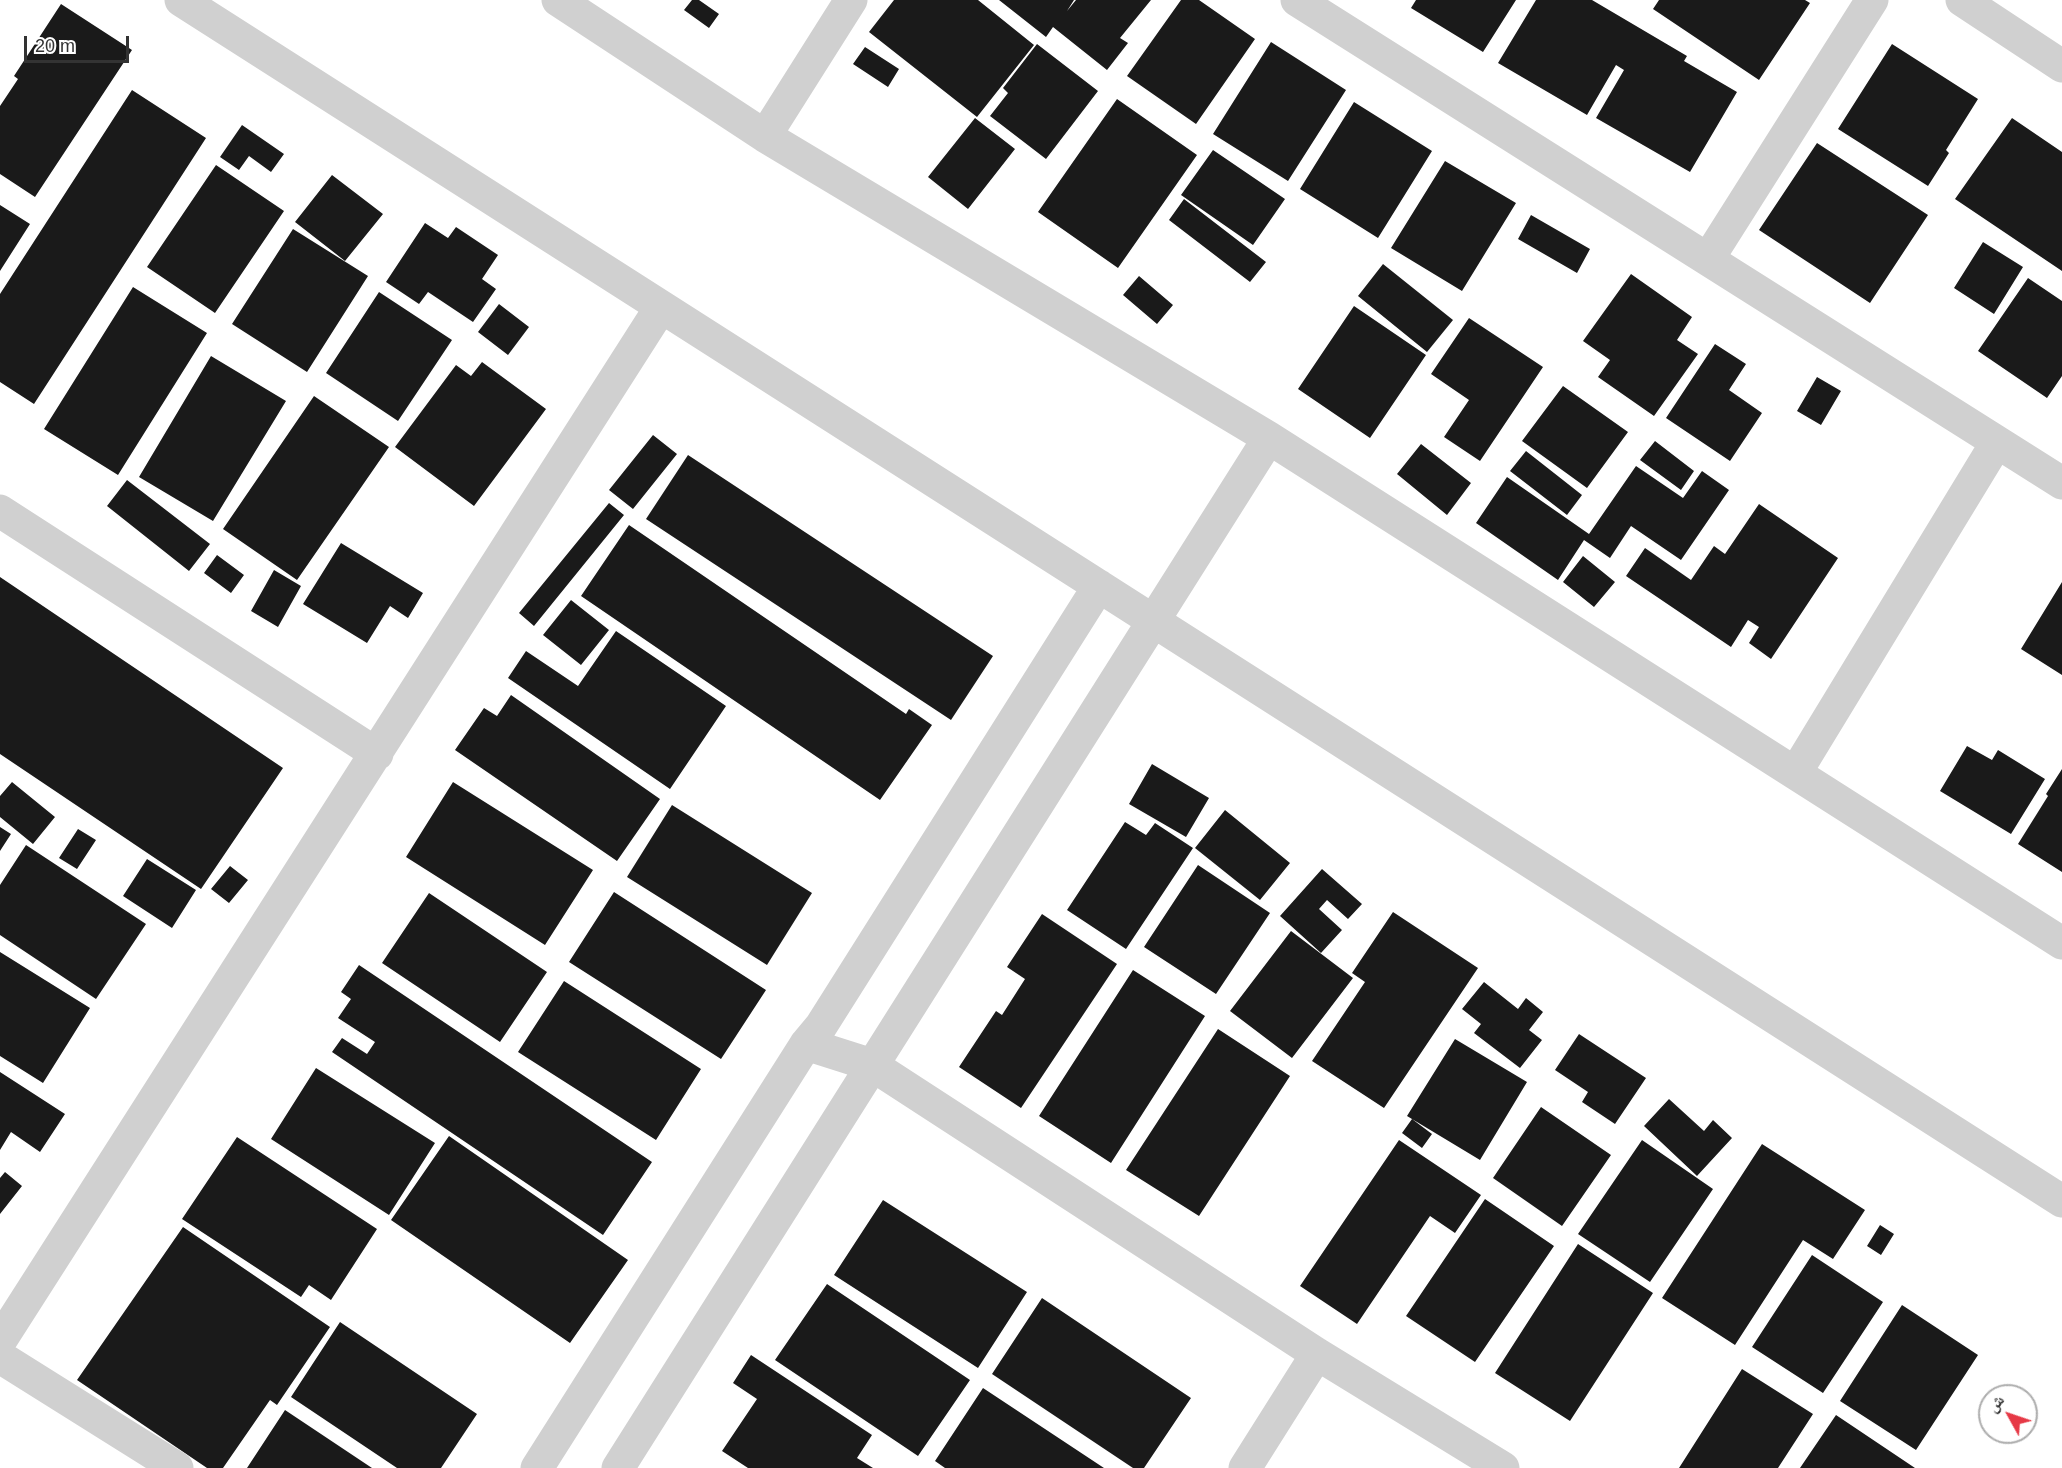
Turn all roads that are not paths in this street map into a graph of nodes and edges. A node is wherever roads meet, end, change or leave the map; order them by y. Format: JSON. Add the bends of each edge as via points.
{"nodes":[{"id":1,"x":181,"y":0,"type":"edge"},
{"id":2,"x":558,"y":0,"type":"edge"},
{"id":3,"x":851,"y":0,"type":"edge"},
{"id":4,"x":1297,"y":0,"type":"edge"},
{"id":5,"x":1872,"y":0,"type":"edge"},
{"id":6,"x":1962,"y":0,"type":"edge"},
{"id":7,"x":2062,"y":66,"type":"edge"},
{"id":8,"x":765,"y":136,"type":"junction"},
{"id":9,"x":1708,"y":259,"type":"junction"},
{"id":10,"x":662,"y":307,"type":"junction"},
{"id":11,"x":1269,"y":438,"type":"junction"},
{"id":12,"x":1997,"y":442,"type":"junction"},
{"id":13,"x":2062,"y":483,"type":"edge"},
{"id":14,"x":0,"y":511,"type":"edge"},
{"id":15,"x":1099,"y":586,"type":"junction"},
{"id":16,"x":1154,"y":621,"type":"junction"},
{"id":17,"x":377,"y":754,"type":"junction"},
{"id":18,"x":1796,"y":772,"type":"junction"},
{"id":19,"x":2062,"y":943,"type":"edge"},
{"id":20,"x":813,"y":1035,"type":"junction"},
{"id":21,"x":859,"y":1061,"type":"junction"},
{"id":22,"x":2062,"y":1201,"type":"edge"},
{"id":23,"x":0,"y":1341,"type":"edge"},
{"id":24,"x":1317,"y":1354,"type":"junction"},
{"id":25,"x":0,"y":1357,"type":"edge"},
{"id":26,"x":177,"y":1468,"type":"edge"},
{"id":27,"x":537,"y":1468,"type":"edge"},
{"id":28,"x":618,"y":1468,"type":"edge"},
{"id":29,"x":1245,"y":1468,"type":"edge"},
{"id":30,"x":1503,"y":1468,"type":"edge"}],
"edges":[{"from":1,"to":10,"type":"street"},
{"from":2,"to":8,"type":"street"},
{"from":3,"to":8,"type":"street"},
{"from":4,"to":9,"type":"street"},
{"from":5,"to":9,"type":"street"},
{"from":6,"to":7,"type":"street"},
{"from":8,"to":11,"type":"street"},
{"from":9,"to":12,"type":"street"},
{"from":10,"to":15,"type":"street"},
{"from":10,"to":17,"type":"street"},
{"from":11,"to":16,"type":"street"},
{"from":11,"to":18,"type":"street"},
{"from":12,"to":13,"type":"street"},
{"from":12,"to":18,"type":"street"},
{"from":14,"to":17,"type":"street"},
{"from":15,"to":16,"type":"street"},
{"from":15,"to":20,"type":"street"},
{"from":16,"to":21,"type":"street"},
{"from":16,"to":22,"type":"street"},
{"from":17,"to":23,"type":"street"},
{"from":18,"to":19,"type":"street"},
{"from":20,"to":21,"type":"street"},
{"from":20,"to":27,"type":"street"},
{"from":21,"to":24,"type":"street"},
{"from":21,"to":28,"type":"street"},
{"from":24,"to":29,"type":"street"},
{"from":24,"to":30,"type":"street"},
{"from":25,"to":26,"type":"street"}]}
